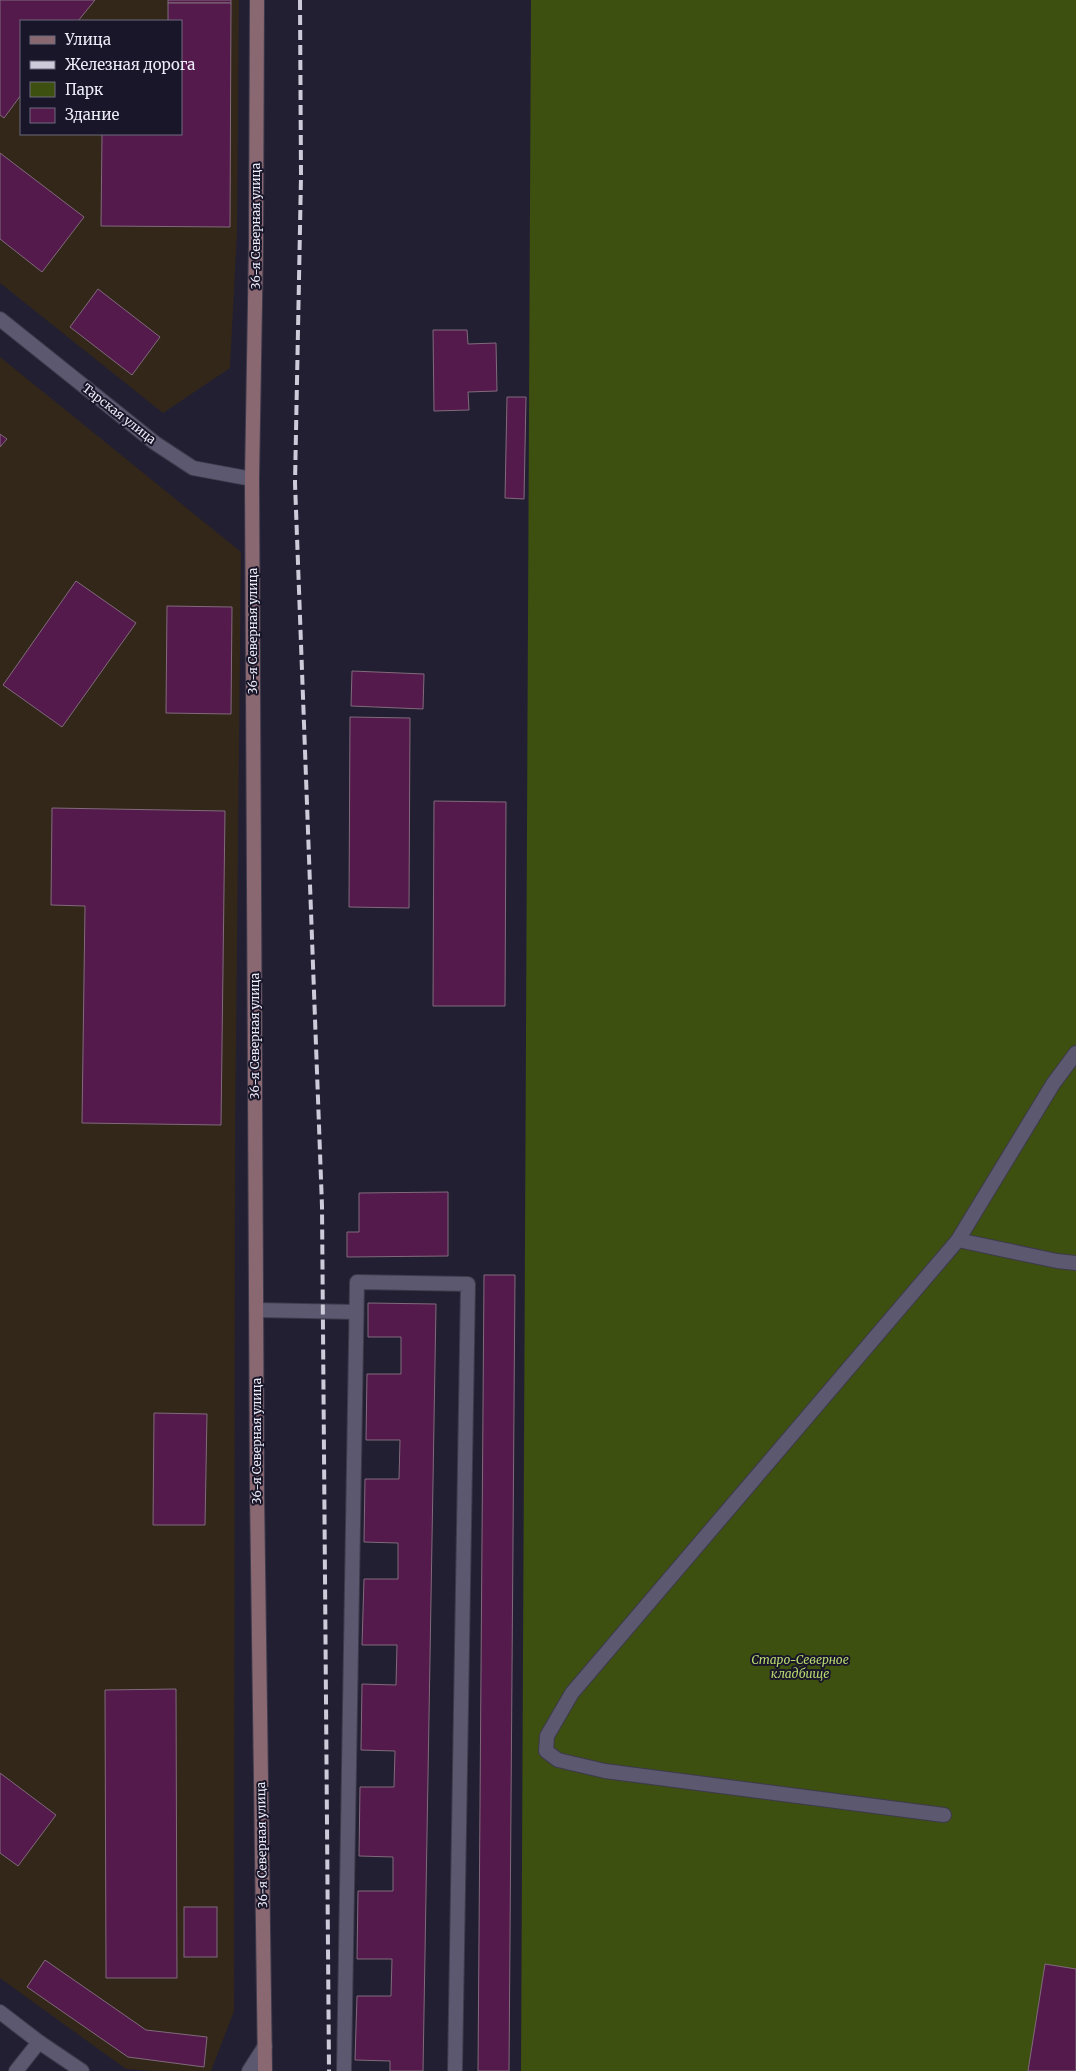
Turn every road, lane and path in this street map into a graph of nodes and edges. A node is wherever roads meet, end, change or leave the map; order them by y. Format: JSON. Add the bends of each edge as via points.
{"nodes":[{"id":1,"x":257,"y":0,"type":"edge"},
{"id":2,"x":0,"y":319,"type":"edge"},
{"id":3,"x":252,"y":479,"type":"junction"},
{"id":4,"x":1076,"y":1053,"type":"edge"},
{"id":5,"x":958,"y":1240,"type":"junction"},
{"id":6,"x":1076,"y":1263,"type":"edge"},
{"id":7,"x":257,"y":1310,"type":"junction"},
{"id":8,"x":356,"y":1312,"type":"junction"},
{"id":9,"x":944,"y":1815,"type":"dead end"},
{"id":10,"x":0,"y":2012,"type":"edge"},
{"id":11,"x":38,"y":2042,"type":"junction"},
{"id":12,"x":265,"y":2046,"type":"junction"},
{"id":13,"x":80,"y":2070,"type":"edge"},
{"id":14,"x":16,"y":2071,"type":"edge"},
{"id":15,"x":249,"y":2071,"type":"edge"},
{"id":16,"x":266,"y":2071,"type":"edge"},
{"id":17,"x":344,"y":2071,"type":"edge"},
{"id":18,"x":455,"y":2071,"type":"edge"}],
"edges":[{"from":1,"to":3,"type":"main road","name":"36-я Северная улица"},
{"from":2,"to":3,"type":"street","name":"Тарская улица","via":[[155,443],[193,468]]},
{"from":3,"to":7,"type":"main road","name":"36-я Северная улица"},
{"from":4,"to":5,"type":"street","via":[[1053,1084]]},
{"from":5,"to":6,"type":"street"},
{"from":5,"to":9,"type":"street","via":[[572,1693],[547,1736],[546,1751],[558,1760],[605,1771]]},
{"from":7,"to":8,"type":"street"},
{"from":7,"to":12,"type":"main road","name":"36-я Северная улица"},
{"from":8,"to":17,"type":"street"},
{"from":8,"to":18,"type":"street","via":[[357,1282],[468,1284]]},
{"from":10,"to":11,"type":"street"},
{"from":11,"to":13,"type":"street"},
{"from":11,"to":14,"type":"street"},
{"from":12,"to":15,"type":"street"},
{"from":12,"to":16,"type":"main road","name":"36-я Северная улица"}]}
